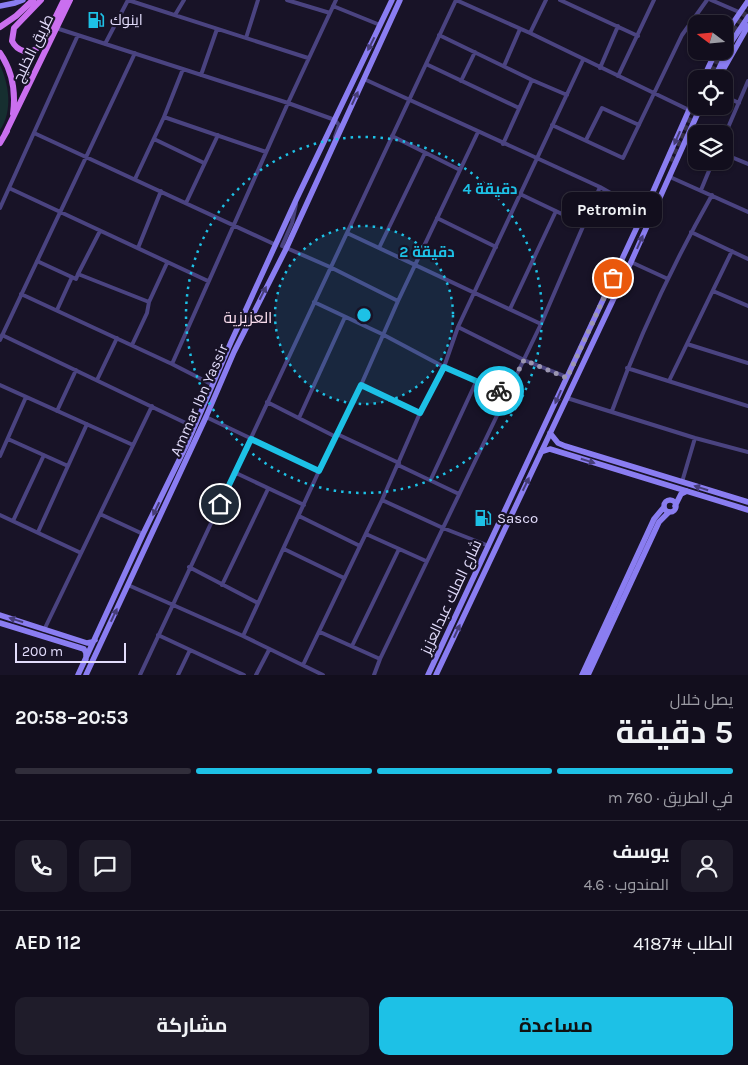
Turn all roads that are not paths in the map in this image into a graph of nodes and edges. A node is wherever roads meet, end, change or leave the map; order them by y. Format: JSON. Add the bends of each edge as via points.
{"nodes":[{"id":1,"x":23,"y":0,"type":"edge"},
{"id":2,"x":34,"y":0,"type":"edge"},
{"id":3,"x":41,"y":0,"type":"edge"},
{"id":4,"x":64,"y":0,"type":"edge"},
{"id":5,"x":70,"y":0,"type":"edge"},
{"id":6,"x":128,"y":0,"type":"edge"},
{"id":7,"x":184,"y":0,"type":"edge"},
{"id":8,"x":258,"y":0,"type":"edge"},
{"id":9,"x":287,"y":0,"type":"edge"},
{"id":10,"x":336,"y":0,"type":"edge"},
{"id":11,"x":392,"y":0,"type":"edge"},
{"id":12,"x":400,"y":0,"type":"edge"},
{"id":13,"x":456,"y":0,"type":"edge"},
{"id":14,"x":546,"y":0,"type":"edge"},
{"id":15,"x":560,"y":0,"type":"edge"},
{"id":16,"x":652,"y":0,"type":"edge"},
{"id":17,"x":709,"y":0,"type":"edge"},
{"id":18,"x":748,"y":1,"type":"edge"},
{"id":19,"x":0,"y":6,"type":"edge"},
{"id":20,"x":333,"y":6,"type":"junction"},
{"id":21,"x":739,"y":12,"type":"junction"},
{"id":22,"x":330,"y":13,"type":"junction"},
{"id":23,"x":175,"y":15,"type":"junction"},
{"id":24,"x":748,"y":17,"type":"edge"},
{"id":25,"x":733,"y":22,"type":"edge"},
{"id":26,"x":380,"y":25,"type":"junction"},
{"id":27,"x":618,"y":26,"type":"junction"},
{"id":28,"x":748,"y":26,"type":"edge"},
{"id":29,"x":0,"y":27,"type":"edge"},
{"id":30,"x":56,"y":28,"type":"junction"},
{"id":31,"x":217,"y":29,"type":"junction"},
{"id":32,"x":520,"y":29,"type":"junction"},
{"id":33,"x":530,"y":33,"type":"junction"},
{"id":34,"x":78,"y":35,"type":"junction"},
{"id":35,"x":440,"y":35,"type":"junction"},
{"id":36,"x":745,"y":35,"type":"edge"},
{"id":37,"x":638,"y":36,"type":"junction"},
{"id":38,"x":246,"y":38,"type":"junction"},
{"id":39,"x":105,"y":44,"type":"junction"},
{"id":40,"x":475,"y":52,"type":"junction"},
{"id":41,"x":0,"y":53,"type":"edge"},
{"id":42,"x":135,"y":53,"type":"junction"},
{"id":43,"x":308,"y":58,"type":"junction"},
{"id":44,"x":583,"y":60,"type":"junction"},
{"id":45,"x":426,"y":64,"type":"junction"},
{"id":46,"x":504,"y":66,"type":"junction"},
{"id":47,"x":600,"y":68,"type":"junction"},
{"id":48,"x":183,"y":69,"type":"junction"},
{"id":49,"x":718,"y":70,"type":"edge"},
{"id":50,"x":724,"y":70,"type":"edge"},
{"id":51,"x":201,"y":75,"type":"junction"},
{"id":52,"x":618,"y":76,"type":"junction"},
{"id":53,"x":364,"y":79,"type":"junction"},
{"id":54,"x":532,"y":80,"type":"junction"},
{"id":55,"x":461,"y":81,"type":"junction"},
{"id":56,"x":748,"y":81,"type":"edge"},
{"id":57,"x":655,"y":94,"type":"junction"},
{"id":58,"x":567,"y":95,"type":"junction"},
{"id":59,"x":409,"y":99,"type":"junction"},
{"id":60,"x":733,"y":100,"type":"edge"},
{"id":61,"x":288,"y":102,"type":"junction"},
{"id":62,"x":739,"y":102,"type":"junction"},
{"id":63,"x":519,"y":108,"type":"junction"},
{"id":64,"x":688,"y":110,"type":"edge"},
{"id":65,"x":688,"y":112,"type":"edge"},
{"id":66,"x":699,"y":115,"type":"edge"},
{"id":67,"x":164,"y":117,"type":"junction"},
{"id":68,"x":335,"y":120,"type":"junction"},
{"id":69,"x":639,"y":125,"type":"junction"},
{"id":70,"x":729,"y":125,"type":"edge"},
{"id":71,"x":552,"y":126,"type":"junction"},
{"id":72,"x":478,"y":132,"type":"junction"},
{"id":73,"x":34,"y":133,"type":"junction"},
{"id":74,"x":5,"y":134,"type":"junction"},
{"id":75,"x":218,"y":135,"type":"junction"},
{"id":76,"x":392,"y":136,"type":"junction"},
{"id":77,"x":154,"y":139,"type":"junction"},
{"id":78,"x":586,"y":140,"type":"junction"},
{"id":79,"x":0,"y":143,"type":"edge"},
{"id":80,"x":503,"y":144,"type":"junction"},
{"id":81,"x":266,"y":152,"type":"junction"},
{"id":82,"x":329,"y":153,"type":"junction"},
{"id":83,"x":425,"y":154,"type":"junction"},
{"id":84,"x":85,"y":156,"type":"junction"},
{"id":85,"x":733,"y":158,"type":"edge"},
{"id":86,"x":537,"y":159,"type":"junction"},
{"id":87,"x":204,"y":163,"type":"junction"},
{"id":88,"x":748,"y":164,"type":"edge"},
{"id":89,"x":460,"y":170,"type":"junction"},
{"id":90,"x":709,"y":170,"type":"edge"},
{"id":91,"x":670,"y":177,"type":"junction"},
{"id":92,"x":135,"y":179,"type":"junction"},
{"id":93,"x":600,"y":187,"type":"junction"},
{"id":94,"x":9,"y":188,"type":"junction"},
{"id":95,"x":701,"y":190,"type":"junction"},
{"id":96,"x":161,"y":192,"type":"junction"},
{"id":97,"x":520,"y":194,"type":"junction"},
{"id":98,"x":712,"y":195,"type":"junction"},
{"id":99,"x":298,"y":196,"type":"junction"},
{"id":100,"x":186,"y":203,"type":"junction"},
{"id":101,"x":0,"y":208,"type":"edge"},
{"id":102,"x":556,"y":211,"type":"junction"},
{"id":103,"x":60,"y":212,"type":"junction"},
{"id":104,"x":644,"y":212,"type":"junction"},
{"id":105,"x":748,"y":212,"type":"edge"},
{"id":106,"x":437,"y":218,"type":"junction"},
{"id":107,"x":583,"y":224,"type":"junction"},
{"id":108,"x":233,"y":225,"type":"junction"},
{"id":109,"x":100,"y":231,"type":"junction"},
{"id":110,"x":691,"y":232,"type":"junction"},
{"id":111,"x":347,"y":233,"type":"junction"},
{"id":112,"x":276,"y":245,"type":"junction"},
{"id":113,"x":496,"y":247,"type":"junction"},
{"id":114,"x":138,"y":248,"type":"junction"},
{"id":115,"x":286,"y":248,"type":"junction"},
{"id":116,"x":380,"y":248,"type":"junction"},
{"id":117,"x":732,"y":251,"type":"junction"},
{"id":118,"x":748,"y":259,"type":"edge"},
{"id":119,"x":37,"y":261,"type":"junction"},
{"id":120,"x":631,"y":262,"type":"junction"},
{"id":121,"x":166,"y":263,"type":"junction"},
{"id":122,"x":414,"y":265,"type":"junction"},
{"id":123,"x":330,"y":267,"type":"junction"},
{"id":124,"x":78,"y":274,"type":"junction"},
{"id":125,"x":72,"y":277,"type":"junction"},
{"id":126,"x":668,"y":279,"type":"junction"},
{"id":127,"x":208,"y":282,"type":"junction"},
{"id":128,"x":713,"y":291,"type":"junction"},
{"id":129,"x":474,"y":293,"type":"junction"},
{"id":130,"x":21,"y":294,"type":"junction"},
{"id":131,"x":398,"y":301,"type":"junction"},
{"id":132,"x":149,"y":302,"type":"junction"},
{"id":133,"x":314,"y":302,"type":"junction"},
{"id":134,"x":748,"y":306,"type":"edge"},
{"id":135,"x":57,"y":310,"type":"junction"},
{"id":136,"x":510,"y":310,"type":"junction"},
{"id":137,"x":345,"y":317,"type":"junction"},
{"id":138,"x":541,"y":324,"type":"junction"},
{"id":139,"x":458,"y":327,"type":"junction"},
{"id":140,"x":382,"y":334,"type":"junction"},
{"id":141,"x":2,"y":335,"type":"junction"},
{"id":142,"x":117,"y":338,"type":"junction"},
{"id":143,"x":0,"y":340,"type":"edge"},
{"id":144,"x":687,"y":344,"type":"junction"},
{"id":145,"x":132,"y":345,"type":"junction"},
{"id":146,"x":524,"y":360,"type":"junction"},
{"id":147,"x":748,"y":363,"type":"edge"},
{"id":148,"x":172,"y":364,"type":"junction"},
{"id":149,"x":444,"y":367,"type":"junction"},
{"id":150,"x":627,"y":368,"type":"junction"},
{"id":151,"x":76,"y":370,"type":"junction"},
{"id":152,"x":567,"y":378,"type":"junction"},
{"id":153,"x":96,"y":380,"type":"junction"},
{"id":154,"x":669,"y":381,"type":"junction"},
{"id":155,"x":476,"y":382,"type":"junction"},
{"id":156,"x":0,"y":385,"type":"edge"},
{"id":157,"x":213,"y":385,"type":"junction"},
{"id":158,"x":361,"y":385,"type":"junction"},
{"id":159,"x":506,"y":394,"type":"junction"},
{"id":160,"x":26,"y":397,"type":"junction"},
{"id":161,"x":567,"y":398,"type":"junction"},
{"id":162,"x":267,"y":402,"type":"junction"},
{"id":163,"x":152,"y":406,"type":"junction"},
{"id":164,"x":748,"y":406,"type":"edge"},
{"id":165,"x":57,"y":411,"type":"junction"},
{"id":166,"x":612,"y":411,"type":"junction"},
{"id":167,"x":420,"y":413,"type":"junction"},
{"id":168,"x":206,"y":417,"type":"junction"},
{"id":169,"x":299,"y":418,"type":"junction"},
{"id":170,"x":87,"y":424,"type":"junction"},
{"id":171,"x":194,"y":427,"type":"junction"},
{"id":172,"x":550,"y":433,"type":"junction"},
{"id":173,"x":337,"y":435,"type":"junction"},
{"id":174,"x":695,"y":438,"type":"junction"},
{"id":175,"x":8,"y":439,"type":"junction"},
{"id":176,"x":251,"y":439,"type":"junction"},
{"id":177,"x":558,"y":443,"type":"junction"},
{"id":178,"x":133,"y":445,"type":"junction"},
{"id":179,"x":555,"y":451,"type":"junction"},
{"id":180,"x":748,"y":451,"type":"edge"},
{"id":181,"x":541,"y":452,"type":"junction"},
{"id":182,"x":44,"y":455,"type":"junction"},
{"id":183,"x":0,"y":456,"type":"edge"},
{"id":184,"x":399,"y":464,"type":"junction"},
{"id":185,"x":68,"y":466,"type":"junction"},
{"id":186,"x":319,"y":471,"type":"junction"},
{"id":187,"x":236,"y":472,"type":"junction"},
{"id":188,"x":431,"y":479,"type":"junction"},
{"id":189,"x":682,"y":482,"type":"junction"},
{"id":190,"x":669,"y":486,"type":"junction"},
{"id":191,"x":268,"y":489,"type":"junction"},
{"id":192,"x":687,"y":492,"type":"junction"},
{"id":193,"x":459,"y":494,"type":"junction"},
{"id":194,"x":382,"y":500,"type":"junction"},
{"id":195,"x":671,"y":500,"type":"junction"},
{"id":196,"x":748,"y":502,"type":"edge"},
{"id":197,"x":304,"y":505,"type":"junction"},
{"id":198,"x":676,"y":506,"type":"junction"},
{"id":199,"x":666,"y":510,"type":"junction"},
{"id":200,"x":748,"y":510,"type":"edge"},
{"id":201,"x":100,"y":514,"type":"junction"},
{"id":202,"x":0,"y":515,"type":"edge"},
{"id":203,"x":299,"y":516,"type":"junction"},
{"id":204,"x":13,"y":521,"type":"junction"},
{"id":205,"x":444,"y":528,"type":"junction"},
{"id":206,"x":38,"y":532,"type":"junction"},
{"id":207,"x":143,"y":534,"type":"junction"},
{"id":208,"x":366,"y":534,"type":"junction"},
{"id":209,"x":360,"y":546,"type":"junction"},
{"id":210,"x":489,"y":546,"type":"junction"},
{"id":211,"x":399,"y":549,"type":"junction"},
{"id":212,"x":284,"y":550,"type":"junction"},
{"id":213,"x":81,"y":553,"type":"junction"},
{"id":214,"x":426,"y":562,"type":"junction"},
{"id":215,"x":189,"y":567,"type":"junction"},
{"id":216,"x":344,"y":578,"type":"junction"},
{"id":217,"x":128,"y":585,"type":"junction"},
{"id":218,"x":222,"y":585,"type":"junction"},
{"id":219,"x":258,"y":603,"type":"junction"},
{"id":220,"x":173,"y":604,"type":"junction"},
{"id":221,"x":0,"y":615,"type":"edge"},
{"id":222,"x":0,"y":623,"type":"edge"},
{"id":223,"x":44,"y":630,"type":"junction"},
{"id":224,"x":320,"y":632,"type":"junction"},
{"id":225,"x":158,"y":635,"type":"junction"},
{"id":226,"x":243,"y":636,"type":"junction"},
{"id":227,"x":95,"y":640,"type":"junction"},
{"id":228,"x":352,"y":646,"type":"junction"},
{"id":229,"x":190,"y":650,"type":"junction"},
{"id":230,"x":269,"y":650,"type":"junction"},
{"id":231,"x":86,"y":659,"type":"junction"},
{"id":232,"x":380,"y":659,"type":"junction"},
{"id":233,"x":303,"y":665,"type":"junction"},
{"id":234,"x":78,"y":675,"type":"edge"},
{"id":235,"x":86,"y":675,"type":"edge"},
{"id":236,"x":140,"y":675,"type":"edge"},
{"id":237,"x":178,"y":675,"type":"edge"},
{"id":238,"x":244,"y":675,"type":"edge"},
{"id":239,"x":256,"y":675,"type":"edge"},
{"id":240,"x":323,"y":675,"type":"edge"},
{"id":241,"x":374,"y":675,"type":"edge"},
{"id":242,"x":428,"y":675,"type":"edge"},
{"id":243,"x":436,"y":675,"type":"edge"},
{"id":244,"x":582,"y":675,"type":"edge"},
{"id":245,"x":588,"y":675,"type":"edge"}],
"edges":[{"from":1,"to":19,"type":"street"},
{"from":2,"to":29,"type":"main road","name":"طريق الخليج"},
{"from":3,"to":4,"type":"main road","via":[[14,28],[12,41],[20,50],[28,52],[39,46]]},
{"from":5,"to":30,"type":"main road","name":"طريق الخليج"},
{"from":6,"to":23,"type":"street"},
{"from":6,"to":39,"type":"street"},
{"from":7,"to":23,"type":"street"},
{"from":8,"to":38,"type":"street"},
{"from":9,"to":22,"type":"street"},
{"from":10,"to":20,"type":"street"},
{"from":11,"to":26,"type":"street","name":"Ammar Ibn Yassir"},
{"from":12,"to":53,"type":"street","name":"Ammar Ibn Yassir"},
{"from":13,"to":32,"type":"street"},
{"from":13,"to":35,"type":"street"},
{"from":14,"to":33,"type":"street"},
{"from":15,"to":27,"type":"street"},
{"from":16,"to":37,"type":"street"},
{"from":17,"to":21,"type":"street"},
{"from":17,"to":57,"type":"street","via":[[682,35]]},
{"from":18,"to":21,"type":"street"},
{"from":20,"to":22,"type":"street"},
{"from":20,"to":26,"type":"street"},
{"from":21,"to":25,"type":"street"},
{"from":22,"to":43,"type":"street"},
{"from":23,"to":31,"type":"street"},
{"from":24,"to":49,"type":"street"},
{"from":26,"to":68,"type":"street","name":"Ammar Ibn Yassir","one_way":true},
{"from":27,"to":37,"type":"street"},
{"from":27,"to":47,"type":"street"},
{"from":28,"to":36,"type":"street"},
{"from":30,"to":34,"type":"street"},
{"from":30,"to":74,"type":"main road","name":"طريق الخليج"},
{"from":31,"to":38,"type":"street"},
{"from":31,"to":51,"type":"street"},
{"from":32,"to":33,"type":"street"},
{"from":32,"to":46,"type":"street"},
{"from":33,"to":44,"type":"street"},
{"from":34,"to":39,"type":"street"},
{"from":34,"to":73,"type":"street"},
{"from":35,"to":40,"type":"street"},
{"from":35,"to":45,"type":"street"},
{"from":36,"to":50,"type":"street"},
{"from":37,"to":52,"type":"street"},
{"from":38,"to":43,"type":"street"},
{"from":39,"to":42,"type":"street"},
{"from":40,"to":46,"type":"street"},
{"from":40,"to":55,"type":"street"},
{"from":41,"to":74,"type":"main road","via":[[10,73],[14,93],[13,114]]},
{"from":42,"to":48,"type":"street"},
{"from":42,"to":84,"type":"street"},
{"from":43,"to":61,"type":"street"},
{"from":44,"to":47,"type":"street"},
{"from":44,"to":58,"type":"street"},
{"from":45,"to":55,"type":"street"},
{"from":45,"to":59,"type":"street"},
{"from":46,"to":54,"type":"street"},
{"from":47,"to":52,"type":"street"},
{"from":48,"to":51,"type":"street"},
{"from":48,"to":67,"type":"street"},
{"from":51,"to":61,"type":"street"},
{"from":52,"to":57,"type":"street"},
{"from":53,"to":59,"type":"street"},
{"from":82,"to":53,"type":"street","name":"Ammar Ibn Yassir","one_way":true},
{"from":54,"to":58,"type":"street"},
{"from":54,"to":63,"type":"street"},
{"from":55,"to":63,"type":"street"},
{"from":56,"to":62,"type":"street"},
{"from":57,"to":64,"type":"street"},
{"from":57,"to":69,"type":"street"},
{"from":58,"to":71,"type":"street"},
{"from":59,"to":72,"type":"street"},
{"from":59,"to":76,"type":"street"},
{"from":60,"to":62,"type":"street"},
{"from":61,"to":68,"type":"street"},
{"from":61,"to":81,"type":"street"},
{"from":62,"to":70,"type":"street"},
{"from":63,"to":80,"type":"street"},
{"from":65,"to":104,"type":"street","name":"شارع الملك عبدالعزيز","one_way":true},
{"from":66,"to":91,"type":"street","name":"شارع الملك عبدالعزيز"},
{"from":67,"to":75,"type":"street"},
{"from":67,"to":77,"type":"street"},
{"from":68,"to":82,"type":"street","via":[[339,125]]},
{"from":68,"to":99,"type":"street","name":"Ammar Ibn Yassir"},
{"from":69,"to":78,"type":"street","via":[[602,108]]},
{"from":69,"to":78,"type":"street","via":[[624,158]]},
{"from":71,"to":78,"type":"street"},
{"from":71,"to":86,"type":"street"},
{"from":72,"to":80,"type":"street"},
{"from":72,"to":89,"type":"street"},
{"from":73,"to":84,"type":"street"},
{"from":73,"to":94,"type":"street"},
{"from":74,"to":79,"type":"main road"},
{"from":75,"to":81,"type":"street"},
{"from":75,"to":87,"type":"street"},
{"from":76,"to":83,"type":"street"},
{"from":76,"to":111,"type":"street"},
{"from":77,"to":87,"type":"street"},
{"from":77,"to":92,"type":"street"},
{"from":80,"to":86,"type":"street"},
{"from":81,"to":108,"type":"street"},
{"from":82,"to":115,"type":"street","name":"Ammar Ibn Yassir"},
{"from":83,"to":89,"type":"street"},
{"from":83,"to":116,"type":"street"},
{"from":84,"to":92,"type":"street"},
{"from":84,"to":103,"type":"street"},
{"from":85,"to":88,"type":"street"},
{"from":86,"to":93,"type":"street"},
{"from":86,"to":97,"type":"street"},
{"from":87,"to":100,"type":"street"},
{"from":89,"to":106,"type":"street"},
{"from":90,"to":95,"type":"street"},
{"from":91,"to":95,"type":"street"},
{"from":120,"to":91,"type":"street","name":"شارع الملك عبدالعزيز","one_way":true},
{"from":92,"to":96,"type":"street"},
{"from":93,"to":104,"type":"street"},
{"from":93,"to":107,"type":"street"},
{"from":94,"to":101,"type":"street"},
{"from":94,"to":103,"type":"street"},
{"from":95,"to":98,"type":"street"},
{"from":96,"to":100,"type":"street"},
{"from":96,"to":114,"type":"street"},
{"from":97,"to":102,"type":"street"},
{"from":97,"to":113,"type":"street"},
{"from":98,"to":105,"type":"street"},
{"from":98,"to":110,"type":"street"},
{"from":99,"to":112,"type":"street","name":"Ammar Ibn Yassir"},
{"from":99,"to":115,"type":"street","via":[[292,223],[282,246]]},
{"from":100,"to":108,"type":"street"},
{"from":102,"to":107,"type":"street"},
{"from":102,"to":136,"type":"street"},
{"from":103,"to":109,"type":"street"},
{"from":103,"to":119,"type":"street"},
{"from":104,"to":152,"type":"street","name":"شارع الملك عبدالعزيز"},
{"from":106,"to":113,"type":"street"},
{"from":106,"to":122,"type":"street"},
{"from":107,"to":138,"type":"street"},
{"from":108,"to":112,"type":"street"},
{"from":108,"to":127,"type":"street"},
{"from":109,"to":114,"type":"street"},
{"from":109,"to":124,"type":"street"},
{"from":110,"to":117,"type":"street"},
{"from":110,"to":126,"type":"street"},
{"from":111,"to":116,"type":"street"},
{"from":111,"to":123,"type":"street"},
{"from":112,"to":157,"type":"street","name":"Ammar Ibn Yassir"},
{"from":113,"to":129,"type":"street"},
{"from":114,"to":121,"type":"street"},
{"from":115,"to":123,"type":"street"},
{"from":168,"to":115,"type":"street","name":"Ammar Ibn Yassir","one_way":true,"via":[[234,352]]},
{"from":116,"to":122,"type":"street"},
{"from":117,"to":118,"type":"street"},
{"from":117,"to":128,"type":"street"},
{"from":119,"to":125,"type":"street"},
{"from":119,"to":130,"type":"street"},
{"from":120,"to":126,"type":"street"},
{"from":120,"to":161,"type":"street","name":"شارع الملك عبدالعزيز"},
{"from":121,"to":127,"type":"street"},
{"from":121,"to":132,"type":"street"},
{"from":122,"to":129,"type":"street"},
{"from":122,"to":131,"type":"street"},
{"from":123,"to":131,"type":"street"},
{"from":123,"to":133,"type":"street"},
{"from":124,"to":125,"type":"street","via":[[76,279]]},
{"from":124,"to":132,"type":"street"},
{"from":125,"to":135,"type":"street"},
{"from":126,"to":150,"type":"street"},
{"from":127,"to":148,"type":"street"},
{"from":128,"to":134,"type":"street"},
{"from":128,"to":144,"type":"street"},
{"from":129,"to":136,"type":"street"},
{"from":129,"to":139,"type":"street"},
{"from":130,"to":135,"type":"street"},
{"from":130,"to":141,"type":"street"},
{"from":131,"to":140,"type":"street"},
{"from":132,"to":145,"type":"street"},
{"from":133,"to":137,"type":"street"},
{"from":133,"to":162,"type":"street"},
{"from":135,"to":142,"type":"street"},
{"from":136,"to":138,"type":"street"},
{"from":137,"to":140,"type":"street"},
{"from":137,"to":169,"type":"street"},
{"from":138,"to":146,"type":"street"},
{"from":139,"to":146,"type":"street"},
{"from":139,"to":149,"type":"street"},
{"from":140,"to":149,"type":"street"},
{"from":140,"to":158,"type":"street"},
{"from":141,"to":143,"type":"street"},
{"from":141,"to":151,"type":"street"},
{"from":142,"to":145,"type":"street"},
{"from":142,"to":153,"type":"street"},
{"from":144,"to":147,"type":"street"},
{"from":144,"to":154,"type":"street"},
{"from":145,"to":148,"type":"street"},
{"from":146,"to":152,"type":"street"},
{"from":146,"to":159,"type":"street"},
{"from":148,"to":157,"type":"street"},
{"from":149,"to":155,"type":"street"},
{"from":149,"to":167,"type":"street"},
{"from":150,"to":154,"type":"street"},
{"from":150,"to":166,"type":"street"},
{"from":151,"to":153,"type":"street"},
{"from":151,"to":165,"type":"street"},
{"from":152,"to":210,"type":"street","name":"شارع الملك عبدالعزيز","one_way":true},
{"from":153,"to":163,"type":"street"},
{"from":154,"to":164,"type":"street"},
{"from":155,"to":159,"type":"street"},
{"from":155,"to":188,"type":"street"},
{"from":156,"to":160,"type":"street"},
{"from":157,"to":171,"type":"street","name":"Ammar Ibn Yassir"},
{"from":158,"to":167,"type":"street"},
{"from":158,"to":173,"type":"street"},
{"from":159,"to":193,"type":"street"},
{"from":160,"to":165,"type":"street"},
{"from":160,"to":175,"type":"street"},
{"from":161,"to":166,"type":"street"},
{"from":161,"to":172,"type":"street","name":"شارع الملك عبدالعزيز"},
{"from":162,"to":169,"type":"street"},
{"from":162,"to":176,"type":"street"},
{"from":163,"to":171,"type":"street"},
{"from":163,"to":178,"type":"street"},
{"from":165,"to":170,"type":"street"},
{"from":166,"to":174,"type":"street"},
{"from":167,"to":184,"type":"street"},
{"from":168,"to":176,"type":"street"},
{"from":168,"to":217,"type":"street","name":"Ammar Ibn Yassir"},
{"from":169,"to":173,"type":"street"},
{"from":170,"to":178,"type":"street"},
{"from":170,"to":185,"type":"street"},
{"from":171,"to":207,"type":"street","name":"Ammar Ibn Yassir","one_way":true},
{"from":172,"to":177,"type":"street"},
{"from":172,"to":181,"type":"street","name":"شارع الملك عبدالعزيز"},
{"from":173,"to":184,"type":"street"},
{"from":173,"to":186,"type":"street"},
{"from":174,"to":180,"type":"street"},
{"from":174,"to":189,"type":"street"},
{"from":175,"to":182,"type":"street"},
{"from":175,"to":183,"type":"street"},
{"from":176,"to":186,"type":"street"},
{"from":176,"to":187,"type":"street"},
{"from":177,"to":179,"type":"street"},
{"from":177,"to":189,"type":"street"},
{"from":178,"to":201,"type":"street"},
{"from":179,"to":181,"type":"street","via":[[547,449]]},
{"from":179,"to":190,"type":"street","one_way":true},
{"from":243,"to":181,"type":"street","name":"شارع الملك عبدالعزيز","one_way":true},
{"from":182,"to":185,"type":"street"},
{"from":182,"to":204,"type":"street"},
{"from":184,"to":188,"type":"street"},
{"from":184,"to":194,"type":"street"},
{"from":185,"to":206,"type":"street"},
{"from":186,"to":197,"type":"street"},
{"from":187,"to":191,"type":"street"},
{"from":187,"to":215,"type":"street"},
{"from":188,"to":193,"type":"street"},
{"from":196,"to":189,"type":"street","one_way":true},
{"from":190,"to":192,"type":"street"},
{"from":190,"to":195,"type":"street","via":[[673,493]]},
{"from":191,"to":197,"type":"street"},
{"from":191,"to":218,"type":"street"},
{"from":192,"to":198,"type":"street","via":[[681,494]]},
{"from":192,"to":200,"type":"street"},
{"from":193,"to":205,"type":"street"},
{"from":194,"to":205,"type":"street"},
{"from":194,"to":208,"type":"street"},
{"from":195,"to":198,"type":"street"},
{"from":195,"to":199,"type":"street","via":[[665,502]]},
{"from":197,"to":203,"type":"street"},
{"from":198,"to":199,"type":"street","via":[[674,510]]},
{"from":199,"to":244,"type":"street","via":[[654,519]]},
{"from":199,"to":245,"type":"street"},
{"from":201,"to":207,"type":"street"},
{"from":201,"to":213,"type":"street"},
{"from":202,"to":204,"type":"street"},
{"from":203,"to":209,"type":"street"},
{"from":203,"to":212,"type":"street"},
{"from":204,"to":206,"type":"street"},
{"from":205,"to":210,"type":"street"},
{"from":205,"to":214,"type":"street"},
{"from":206,"to":213,"type":"street"},
{"from":207,"to":227,"type":"street","name":"Ammar Ibn Yassir"},
{"from":208,"to":209,"type":"street"},
{"from":208,"to":211,"type":"street"},
{"from":209,"to":216,"type":"street"},
{"from":210,"to":242,"type":"street","name":"شارع الملك عبدالعزيز"},
{"from":211,"to":214,"type":"street"},
{"from":211,"to":228,"type":"street"},
{"from":212,"to":216,"type":"street"},
{"from":212,"to":219,"type":"street"},
{"from":213,"to":223,"type":"street"},
{"from":214,"to":232,"type":"street"},
{"from":215,"to":218,"type":"street"},
{"from":215,"to":220,"type":"street"},
{"from":216,"to":224,"type":"street"},
{"from":217,"to":220,"type":"street"},
{"from":235,"to":217,"type":"street","name":"Ammar Ibn Yassir","one_way":true},
{"from":218,"to":219,"type":"street"},
{"from":219,"to":226,"type":"street"},
{"from":220,"to":225,"type":"street"},
{"from":220,"to":226,"type":"street"},
{"from":223,"to":221,"type":"street","one_way":true},
{"from":222,"to":231,"type":"street","via":[[84,649]]},
{"from":223,"to":227,"type":"street","via":[[87,643]]},
{"from":224,"to":228,"type":"street"},
{"from":224,"to":233,"type":"street"},
{"from":225,"to":229,"type":"street"},
{"from":225,"to":236,"type":"street"},
{"from":226,"to":230,"type":"street"},
{"from":227,"to":231,"type":"street","name":"Ammar Ibn Yassir"},
{"from":228,"to":232,"type":"street"},
{"from":229,"to":237,"type":"street"},
{"from":229,"to":238,"type":"street"},
{"from":230,"to":233,"type":"street"},
{"from":230,"to":239,"type":"street"},
{"from":231,"to":234,"type":"street","name":"Ammar Ibn Yassir"},
{"from":232,"to":241,"type":"street"},
{"from":233,"to":240,"type":"street"}]}
